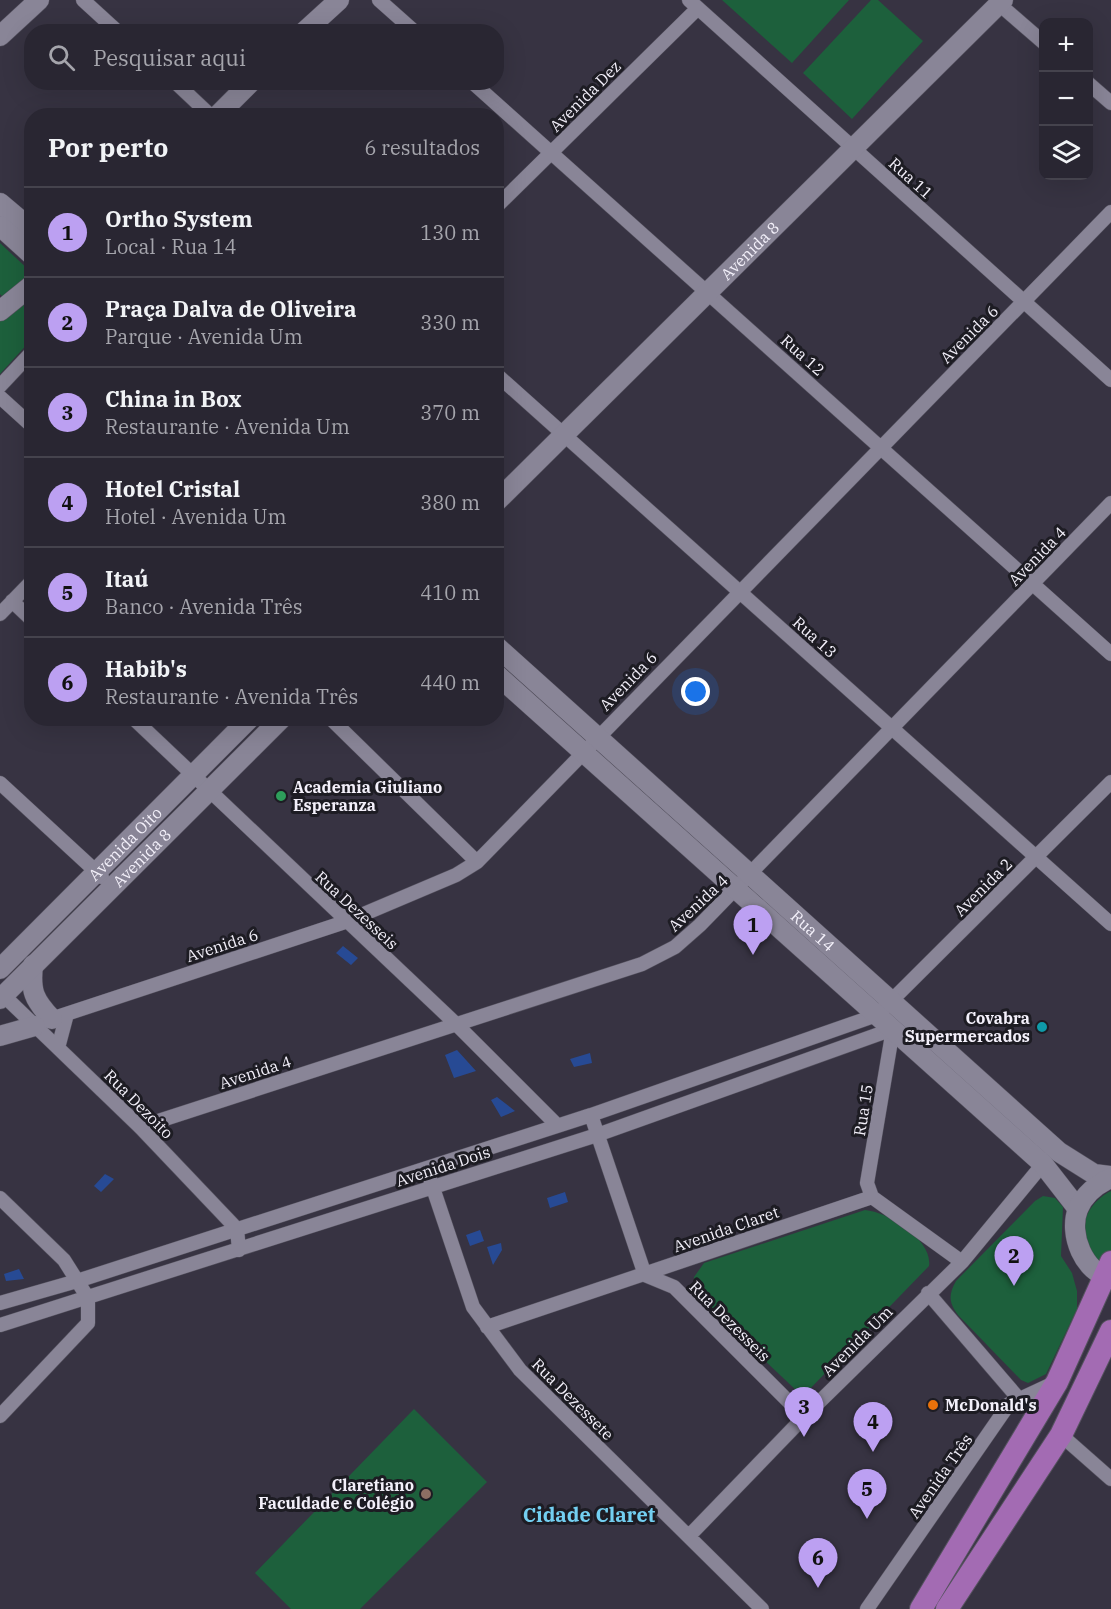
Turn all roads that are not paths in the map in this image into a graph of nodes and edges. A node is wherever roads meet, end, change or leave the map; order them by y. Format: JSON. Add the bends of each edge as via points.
{"nodes":[{"id":1,"x":39,"y":0,"type":"edge"},
{"id":2,"x":83,"y":0,"type":"edge"},
{"id":3,"x":339,"y":0,"type":"edge"},
{"id":4,"x":379,"y":0,"type":"edge"},
{"id":5,"x":1001,"y":2,"type":"edge"},
{"id":6,"x":693,"y":4,"type":"edge"},
{"id":7,"x":109,"y":24,"type":"edge"},
{"id":8,"x":313,"y":24,"type":"edge"},
{"id":9,"x":406,"y":24,"type":"edge"},
{"id":10,"x":0,"y":36,"type":"edge"},
{"id":11,"x":1039,"y":38,"type":"edge"},
{"id":12,"x":1093,"y":87,"type":"edge"},
{"id":13,"x":183,"y":90,"type":"edge"},
{"id":14,"x":243,"y":90,"type":"edge"},
{"id":15,"x":481,"y":90,"type":"edge"},
{"id":16,"x":1111,"y":103,"type":"edge"},
{"id":17,"x":203,"y":108,"type":"edge"},
{"id":18,"x":225,"y":108,"type":"edge"},
{"id":19,"x":501,"y":108,"type":"edge"},
{"id":20,"x":504,"y":111,"type":"edge"},
{"id":21,"x":853,"y":148,"type":"junction"},
{"id":22,"x":551,"y":153,"type":"junction"},
{"id":23,"x":504,"y":199,"type":"edge"},
{"id":24,"x":0,"y":203,"type":"edge"},
{"id":25,"x":1111,"y":212,"type":"edge"},
{"id":26,"x":24,"y":223,"type":"edge"},
{"id":27,"x":0,"y":226,"type":"edge"},
{"id":28,"x":24,"y":248,"type":"edge"},
{"id":29,"x":24,"y":291,"type":"edge"},
{"id":30,"x":708,"y":291,"type":"junction"},
{"id":31,"x":1024,"y":302,"type":"junction"},
{"id":32,"x":1,"y":308,"type":"edge"},
{"id":33,"x":24,"y":360,"type":"edge"},
{"id":34,"x":1111,"y":380,"type":"edge"},
{"id":35,"x":504,"y":381,"type":"edge"},
{"id":36,"x":0,"y":386,"type":"edge"},
{"id":37,"x":0,"y":398,"type":"edge"},
{"id":38,"x":24,"y":419,"type":"edge"},
{"id":39,"x":564,"y":434,"type":"junction"},
{"id":40,"x":880,"y":447,"type":"junction"},
{"id":41,"x":504,"y":494,"type":"edge"},
{"id":42,"x":1111,"y":503,"type":"edge"},
{"id":43,"x":1033,"y":584,"type":"junction"},
{"id":44,"x":24,"y":589,"type":"edge"},
{"id":45,"x":739,"y":591,"type":"junction"},
{"id":46,"x":12,"y":601,"type":"junction"},
{"id":47,"x":24,"y":612,"type":"edge"},
{"id":48,"x":0,"y":614,"type":"edge"},
{"id":49,"x":504,"y":653,"type":"edge"},
{"id":50,"x":1111,"y":654,"type":"edge"},
{"id":51,"x":504,"y":681,"type":"edge"},
{"id":52,"x":141,"y":726,"type":"edge"},
{"id":53,"x":242,"y":726,"type":"edge"},
{"id":54,"x":274,"y":726,"type":"edge"},
{"id":55,"x":338,"y":726,"type":"edge"},
{"id":56,"x":891,"y":727,"type":"junction"},
{"id":57,"x":597,"y":737,"type":"junction"},
{"id":58,"x":582,"y":752,"type":"junction"},
{"id":59,"x":192,"y":776,"type":"junction"},
{"id":60,"x":1111,"y":782,"type":"edge"},
{"id":61,"x":0,"y":783,"type":"edge"},
{"id":62,"x":208,"y":791,"type":"junction"},
{"id":63,"x":1036,"y":857,"type":"junction"},
{"id":64,"x":477,"y":862,"type":"junction"},
{"id":65,"x":96,"y":872,"type":"junction"},
{"id":66,"x":752,"y":874,"type":"junction"},
{"id":67,"x":114,"y":885,"type":"junction"},
{"id":68,"x":736,"y":890,"type":"junction"},
{"id":69,"x":345,"y":922,"type":"junction"},
{"id":70,"x":1111,"y":924,"type":"edge"},
{"id":71,"x":33,"y":965,"type":"junction"},
{"id":72,"x":0,"y":969,"type":"edge"},
{"id":73,"x":1,"y":995,"type":"edge"},
{"id":74,"x":892,"y":1001,"type":"junction"},
{"id":75,"x":877,"y":1015,"type":"junction"},
{"id":76,"x":51,"y":1019,"type":"junction"},
{"id":77,"x":456,"y":1024,"type":"junction"},
{"id":78,"x":893,"y":1029,"type":"junction"},
{"id":79,"x":0,"y":1036,"type":"edge"},
{"id":80,"x":58,"y":1048,"type":"junction"},
{"id":81,"x":591,"y":1114,"type":"junction"},
{"id":82,"x":557,"y":1125,"type":"junction"},
{"id":83,"x":140,"y":1127,"type":"junction"},
{"id":84,"x":597,"y":1135,"type":"junction"},
{"id":85,"x":1043,"y":1164,"type":"junction"},
{"id":86,"x":426,"y":1168,"type":"junction"},
{"id":87,"x":1111,"y":1177,"type":"edge"},
{"id":88,"x":432,"y":1187,"type":"junction"},
{"id":89,"x":0,"y":1197,"type":"edge"},
{"id":90,"x":872,"y":1197,"type":"junction"},
{"id":91,"x":1078,"y":1209,"type":"junction"},
{"id":92,"x":258,"y":1222,"type":"junction"},
{"id":93,"x":237,"y":1229,"type":"junction"},
{"id":94,"x":264,"y":1241,"type":"junction"},
{"id":95,"x":239,"y":1250,"type":"junction"},
{"id":96,"x":962,"y":1262,"type":"junction"},
{"id":97,"x":1109,"y":1272,"type":"edge"},
{"id":98,"x":645,"y":1275,"type":"junction"},
{"id":99,"x":77,"y":1281,"type":"junction"},
{"id":100,"x":928,"y":1293,"type":"junction"},
{"id":101,"x":88,"y":1298,"type":"junction"},
{"id":102,"x":0,"y":1303,"type":"edge"},
{"id":103,"x":0,"y":1325,"type":"edge"},
{"id":104,"x":487,"y":1327,"type":"junction"},
{"id":105,"x":1111,"y":1331,"type":"edge"},
{"id":106,"x":1057,"y":1382,"type":"junction"},
{"id":107,"x":1019,"y":1399,"type":"junction"},
{"id":108,"x":0,"y":1416,"type":"edge"},
{"id":109,"x":804,"y":1417,"type":"junction"},
{"id":110,"x":1061,"y":1435,"type":"junction"},
{"id":111,"x":1111,"y":1479,"type":"edge"},
{"id":112,"x":688,"y":1536,"type":"junction"},
{"id":113,"x":762,"y":1609,"type":"edge"},
{"id":114,"x":867,"y":1609,"type":"edge"},
{"id":115,"x":921,"y":1609,"type":"edge"},
{"id":116,"x":947,"y":1609,"type":"edge"}],
"edges":[{"from":1,"to":10,"type":"main road"},
{"from":2,"to":7,"type":"street"},
{"from":3,"to":8,"type":"main road"},
{"from":4,"to":9,"type":"street"},
{"from":5,"to":11,"type":"street"},
{"from":5,"to":21,"type":"main road","name":"Avenida 8"},
{"from":6,"to":21,"type":"street","name":"Rua 11"},
{"from":6,"to":22,"type":"street","name":"Avenida Dez"},
{"from":12,"to":16,"type":"street"},
{"from":13,"to":17,"type":"street"},
{"from":14,"to":18,"type":"main road"},
{"from":15,"to":19,"type":"street","name":"Rua 12"},
{"from":20,"to":22,"type":"street","name":"Rua 12"},
{"from":21,"to":30,"type":"main road","name":"Avenida 8"},
{"from":21,"to":31,"type":"street","name":"Rua 11"},
{"from":22,"to":23,"type":"street","name":"Avenida Dez"},
{"from":22,"to":30,"type":"street","name":"Rua 12"},
{"from":24,"to":26,"type":"main road"},
{"from":25,"to":31,"type":"street","name":"Avenida 6"},
{"from":27,"to":28,"type":"main road"},
{"from":29,"to":32,"type":"main road"},
{"from":30,"to":39,"type":"main road","name":"Avenida 8"},
{"from":30,"to":40,"type":"street","name":"Rua 12"},
{"from":31,"to":34,"type":"street","name":"Rua 11"},
{"from":31,"to":40,"type":"street","name":"Avenida 6"},
{"from":33,"to":36,"type":"street"},
{"from":35,"to":39,"type":"street","name":"Rua 13"},
{"from":37,"to":38,"type":"street"},
{"from":39,"to":41,"type":"main road","name":"Avenida 8"},
{"from":39,"to":45,"type":"street","name":"Rua 13"},
{"from":40,"to":43,"type":"street","name":"Rua 12"},
{"from":40,"to":45,"type":"street","name":"Avenida 6"},
{"from":42,"to":43,"type":"street","name":"Avenida 4"},
{"from":43,"to":50,"type":"street","name":"Rua 12"},
{"from":43,"to":56,"type":"street","name":"Avenida 4"},
{"from":44,"to":46,"type":"street"},
{"from":45,"to":56,"type":"street","name":"Rua 13"},
{"from":45,"to":57,"type":"street","name":"Avenida 6"},
{"from":46,"to":47,"type":"street"},
{"from":46,"to":48,"type":"street"},
{"from":49,"to":57,"type":"main road","name":"Rua 14"},
{"from":51,"to":58,"type":"main road","name":"Rua 14"},
{"from":52,"to":59,"type":"street","name":"Rua Dezesseis"},
{"from":53,"to":59,"type":"main road","name":"Avenida Oito"},
{"from":54,"to":62,"type":"main road","name":"Avenida 8"},
{"from":55,"to":64,"type":"street"},
{"from":56,"to":63,"type":"street","name":"Rua 13"},
{"from":56,"to":66,"type":"street","name":"Avenida 4"},
{"from":57,"to":58,"type":"street","name":"Avenida 6"},
{"from":57,"to":66,"type":"main road","name":"Rua 14"},
{"from":58,"to":64,"type":"street","name":"Avenida 6"},
{"from":58,"to":68,"type":"main road","name":"Rua 14"},
{"from":59,"to":62,"type":"street","name":"Rua Dezesseis"},
{"from":59,"to":65,"type":"main road","name":"Avenida Oito"},
{"from":60,"to":63,"type":"street","name":"Avenida 2"},
{"from":61,"to":65,"type":"street"},
{"from":62,"to":67,"type":"main road","name":"Avenida 8"},
{"from":62,"to":69,"type":"street","name":"Rua Dezesseis"},
{"from":63,"to":70,"type":"street","name":"Rua 13"},
{"from":63,"to":74,"type":"street","name":"Avenida 2"},
{"from":64,"to":69,"type":"street","name":"Avenida 6","via":[[456,875]]},
{"from":65,"to":67,"type":"street"},
{"from":65,"to":72,"type":"main road","name":"Avenida Oito"},
{"from":66,"to":68,"type":"street","name":"Avenida 4"},
{"from":66,"to":74,"type":"main road","name":"Rua 14"},
{"from":67,"to":71,"type":"main road","name":"Avenida 8"},
{"from":68,"to":75,"type":"main road","name":"Rua 14"},
{"from":68,"to":77,"type":"street","name":"Avenida 4","via":[[675,946],[642,964]]},
{"from":69,"to":76,"type":"street","name":"Avenida 6"},
{"from":69,"to":77,"type":"street","name":"Rua Dezesseis"},
{"from":71,"to":73,"type":"main road","name":"Avenida 8"},
{"from":71,"to":76,"type":"main road","via":[[30,986]]},
{"from":73,"to":76,"type":"street","name":"Rua Dezoito"},
{"from":74,"to":75,"type":"street","name":"Avenida 2"},
{"from":74,"to":87,"type":"main road","name":"Rua 14","via":[[1059,1152],[1094,1174]]},
{"from":75,"to":78,"type":"main road","name":"Rua 14"},
{"from":75,"to":81,"type":"street","name":"Avenida Dois"},
{"from":76,"to":79,"type":"main road"},
{"from":76,"to":80,"type":"street","name":"Rua Dezoito"},
{"from":76,"to":80,"type":"street"},
{"from":77,"to":82,"type":"street","name":"Rua Dezesseis"},
{"from":77,"to":83,"type":"street","name":"Avenida 4"},
{"from":78,"to":84,"type":"street","name":"Avenida Dois"},
{"from":78,"to":85,"type":"main road","name":"Rua 14"},
{"from":78,"to":90,"type":"street","name":"Rua 15","via":[[867,1183]]},
{"from":80,"to":83,"type":"street","name":"Rua Dezoito"},
{"from":81,"to":82,"type":"street","name":"Avenida Dois"},
{"from":81,"to":84,"type":"street"},
{"from":82,"to":86,"type":"street","name":"Avenida Dois"},
{"from":83,"to":93,"type":"street","name":"Rua Dezoito"},
{"from":84,"to":88,"type":"street","name":"Avenida Dois"},
{"from":84,"to":98,"type":"street"},
{"from":85,"to":91,"type":"main road","name":"Rua 14"},
{"from":85,"to":96,"type":"street","name":"Avenida Um"},
{"from":86,"to":88,"type":"street","name":"Rua Dezessete"},
{"from":86,"to":92,"type":"street","name":"Avenida Dois"},
{"from":87,"to":91,"type":"main road","via":[[1095,1185]]},
{"from":88,"to":94,"type":"street","name":"Avenida Dois"},
{"from":88,"to":104,"type":"street","name":"Rua Dezessete","via":[[473,1307]]},
{"from":89,"to":99,"type":"street","via":[[64,1260]]},
{"from":90,"to":96,"type":"street"},
{"from":90,"to":98,"type":"street","name":"Avenida Claret"},
{"from":91,"to":97,"type":"main road","via":[[1074,1227],[1080,1252],[1093,1269]]},
{"from":92,"to":93,"type":"street","name":"Avenida Dois"},
{"from":92,"to":94,"type":"street"},
{"from":93,"to":95,"type":"street"},
{"from":93,"to":99,"type":"street","name":"Avenida Dois"},
{"from":94,"to":95,"type":"street","name":"Avenida Dois"},
{"from":95,"to":101,"type":"street","name":"Avenida Dois"},
{"from":96,"to":100,"type":"street","name":"Avenida Um"},
{"from":97,"to":106,"type":"main road"},
{"from":98,"to":104,"type":"street","name":"Avenida Claret"},
{"from":98,"to":109,"type":"street","name":"Rua Dezesseis","via":[[674,1287]]},
{"from":99,"to":101,"type":"street"},
{"from":99,"to":102,"type":"street","name":"Avenida Dois"},
{"from":100,"to":107,"type":"street"},
{"from":100,"to":109,"type":"street","name":"Avenida Um"},
{"from":101,"to":103,"type":"street","name":"Avenida Dois"},
{"from":101,"to":108,"type":"street","via":[[88,1323]]},
{"from":104,"to":112,"type":"street","name":"Rua Dezessete","via":[[520,1370]]},
{"from":105,"to":110,"type":"main road"},
{"from":106,"to":107,"type":"street","name":"Avenida Três"},
{"from":106,"to":115,"type":"main road"},
{"from":107,"to":114,"type":"street","name":"Avenida Três","via":[[1009,1404]]},
{"from":109,"to":112,"type":"street","name":"Avenida Um"},
{"from":110,"to":111,"type":"street"},
{"from":110,"to":116,"type":"main road"},
{"from":112,"to":113,"type":"street","name":"Rua Dezessete"}]}
